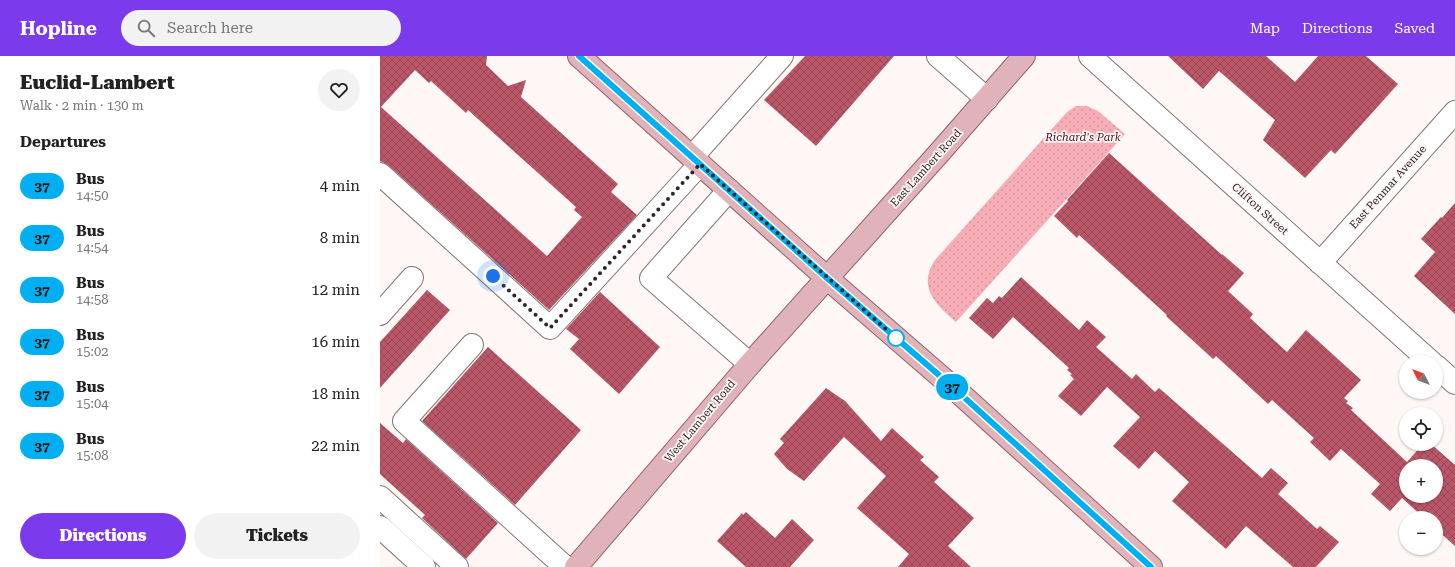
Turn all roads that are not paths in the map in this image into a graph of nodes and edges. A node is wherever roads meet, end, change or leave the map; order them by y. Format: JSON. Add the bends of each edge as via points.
{"nodes":[{"id":1,"x":579,"y":56,"type":"edge"},
{"id":2,"x":782,"y":56,"type":"edge"},
{"id":3,"x":938,"y":56,"type":"edge"},
{"id":4,"x":1024,"y":56,"type":"edge"},
{"id":5,"x":1090,"y":56,"type":"edge"},
{"id":6,"x":987,"y":99,"type":"junction"},
{"id":7,"x":1455,"y":112,"type":"edge"},
{"id":8,"x":696,"y":160,"type":"junction"},
{"id":9,"x":380,"y":174,"type":"edge"},
{"id":10,"x":729,"y":190,"type":"junction"},
{"id":11,"x":1320,"y":263,"type":"junction"},
{"id":12,"x":412,"y":278,"type":"dead end"},
{"id":13,"x":827,"y":278,"type":"junction"},
{"id":14,"x":380,"y":314,"type":"edge"},
{"id":15,"x":472,"y":345,"type":"dead end"},
{"id":16,"x":1423,"y":355,"type":"edge"},
{"id":17,"x":750,"y":364,"type":"junction"},
{"id":18,"x":1443,"y":372,"type":"edge"},
{"id":19,"x":1455,"y":383,"type":"edge"},
{"id":20,"x":380,"y":497,"type":"edge"},
{"id":21,"x":380,"y":527,"type":"edge"},
{"id":22,"x":424,"y":567,"type":"edge"},
{"id":23,"x":457,"y":567,"type":"edge"},
{"id":24,"x":565,"y":567,"type":"edge"},
{"id":25,"x":576,"y":567,"type":"edge"},
{"id":26,"x":1151,"y":567,"type":"edge"}],
"edges":[{"from":1,"to":8,"type":"main road"},
{"from":2,"to":8,"type":"street"},
{"from":3,"to":6,"type":"street"},
{"from":4,"to":6,"type":"main road","name":"East Lambert Road"},
{"from":5,"to":11,"type":"street","name":"Clifton Street"},
{"from":6,"to":13,"type":"main road","name":"East Lambert Road"},
{"from":7,"to":11,"type":"street","name":"East Penmar Avenue"},
{"from":8,"to":9,"type":"street","via":[[550,328]]},
{"from":8,"to":10,"type":"main road"},
{"from":10,"to":13,"type":"main road"},
{"from":10,"to":17,"type":"street","via":[[651,278]]},
{"from":11,"to":16,"type":"street","name":"Clifton Street"},
{"from":12,"to":14,"type":"street"},
{"from":13,"to":17,"type":"main road","name":"West Lambert Road"},
{"from":13,"to":26,"type":"main road","via":[[955,389]]},
{"from":15,"to":24,"type":"street","via":[[404,421]]},
{"from":17,"to":25,"type":"main road","name":"West Lambert Road"},
{"from":18,"to":19,"type":"street"},
{"from":20,"to":23,"type":"street"},
{"from":21,"to":22,"type":"street"}]}
